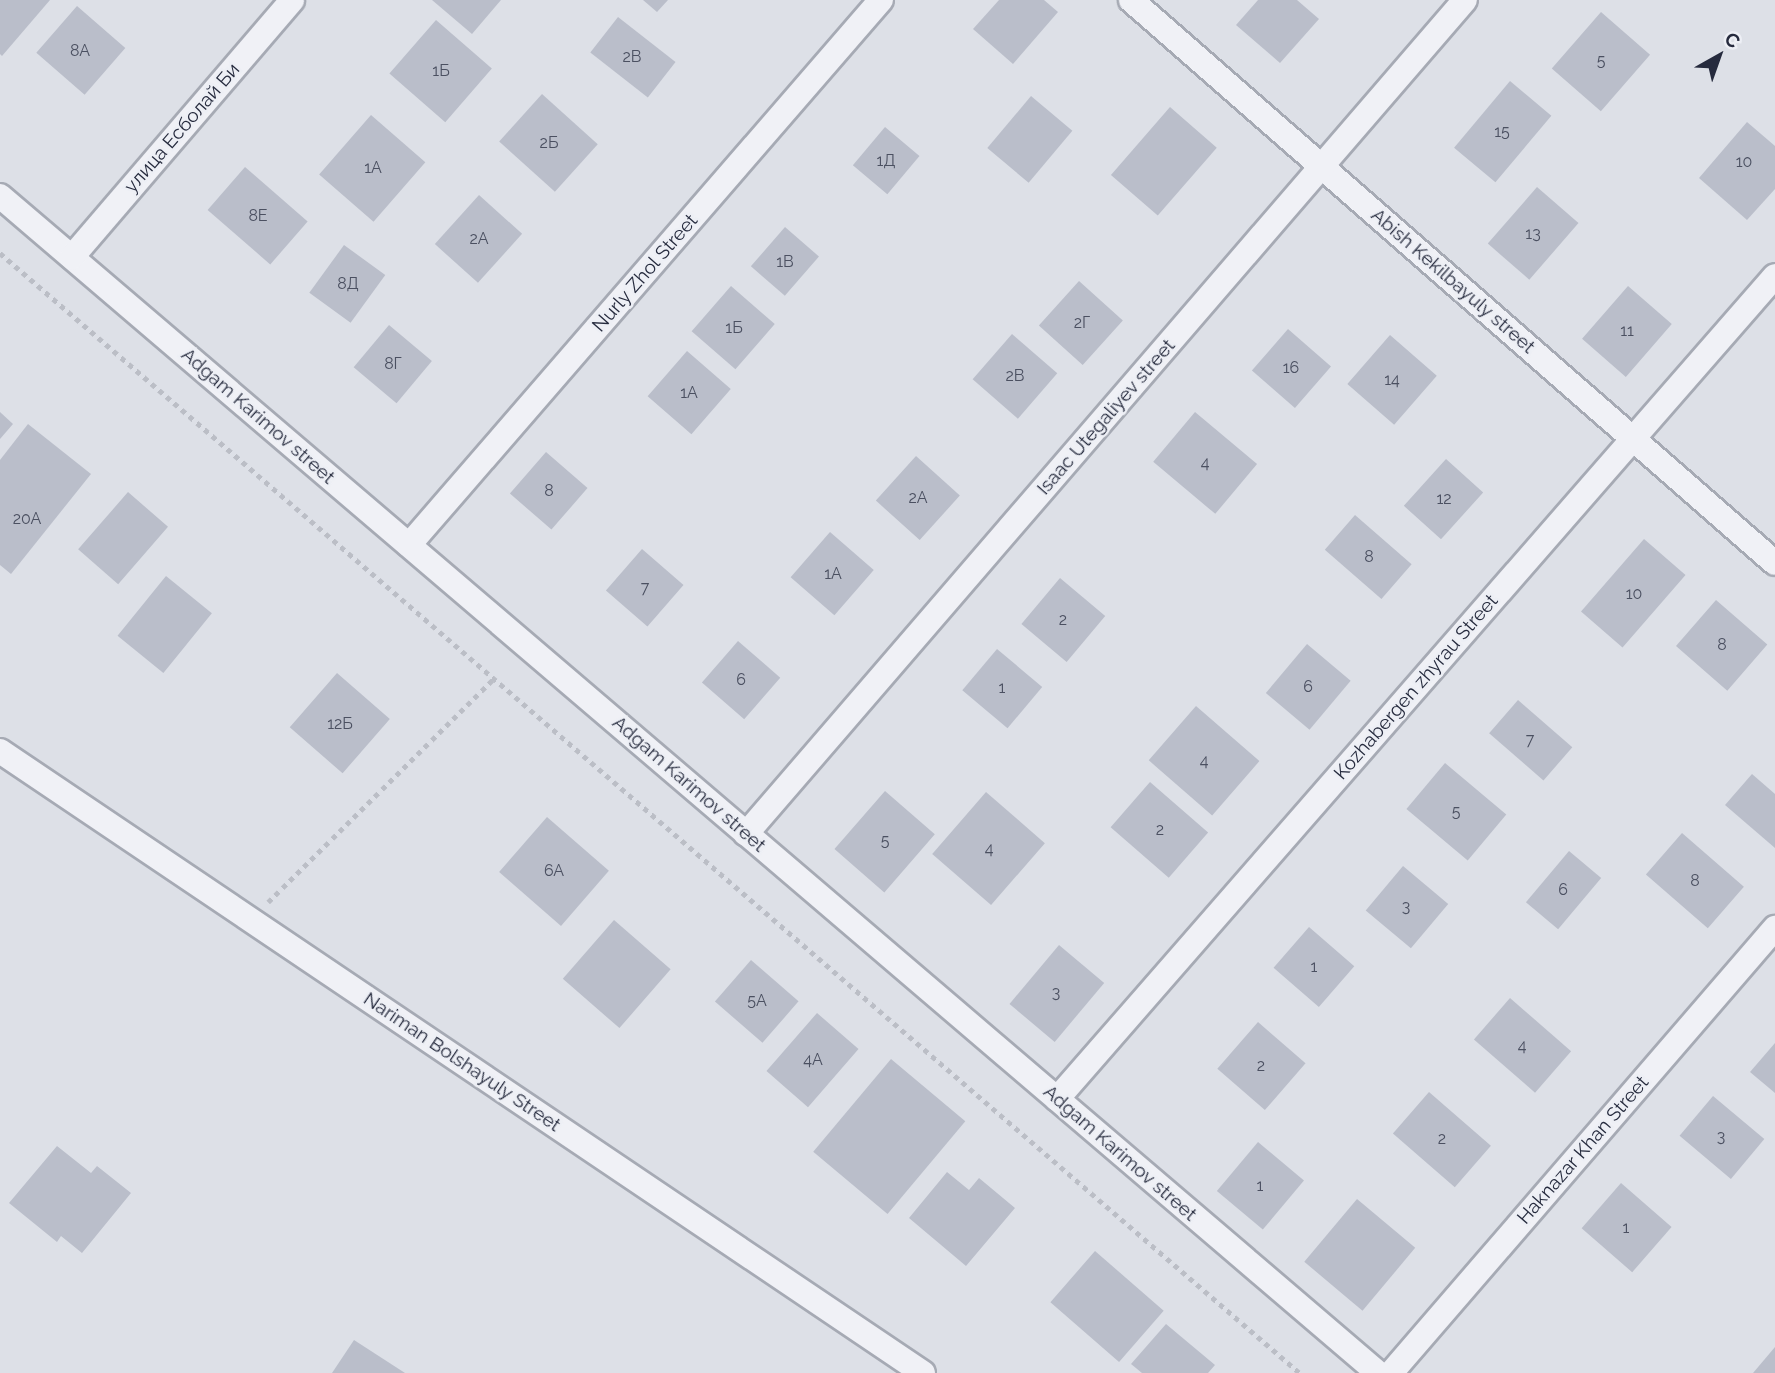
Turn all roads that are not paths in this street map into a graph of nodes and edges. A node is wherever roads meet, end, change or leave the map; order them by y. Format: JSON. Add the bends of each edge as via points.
{"nodes":[{"id":1,"x":292,"y":0,"type":"edge"},
{"id":2,"x":881,"y":0,"type":"edge"},
{"id":3,"x":1131,"y":0,"type":"edge"},
{"id":4,"x":1465,"y":0,"type":"edge"},
{"id":5,"x":1322,"y":166,"type":"junction"},
{"id":6,"x":0,"y":196,"type":"edge"},
{"id":7,"x":72,"y":257,"type":"junction"},
{"id":8,"x":1775,"y":276,"type":"edge"},
{"id":9,"x":1633,"y":439,"type":"junction"},
{"id":10,"x":409,"y":545,"type":"junction"},
{"id":11,"x":1775,"y":563,"type":"edge"},
{"id":12,"x":0,"y":751,"type":"edge"},
{"id":13,"x":746,"y":834,"type":"junction"},
{"id":14,"x":1775,"y":928,"type":"edge"},
{"id":15,"x":1057,"y":1099,"type":"junction"},
{"id":16,"x":923,"y":1373,"type":"edge"},
{"id":17,"x":1377,"y":1373,"type":"edge"},
{"id":18,"x":1391,"y":1373,"type":"edge"}],
"edges":[{"from":1,"to":7,"type":"street","name":"улица Есболай Би"},
{"from":2,"to":10,"type":"street","name":"Nurly Zhol Street"},
{"from":3,"to":5,"type":"street","name":"Abish Kekilbayuly street"},
{"from":4,"to":5,"type":"street","name":"Isaac Utegaliyev street"},
{"from":5,"to":9,"type":"street","name":"Abish Kekilbayuly street"},
{"from":5,"to":13,"type":"street","name":"Isaac Utegaliyev street"},
{"from":6,"to":7,"type":"street","name":"Adgam Karimov street"},
{"from":7,"to":10,"type":"street","name":"Adgam Karimov street"},
{"from":8,"to":9,"type":"street","name":"Kozhabergen zhyrau Street"},
{"from":9,"to":11,"type":"street","name":"Abish Kekilbayuly street"},
{"from":9,"to":15,"type":"street","name":"Kozhabergen zhyrau Street"},
{"from":10,"to":13,"type":"street","name":"Adgam Karimov street"},
{"from":12,"to":16,"type":"street","name":"Nariman Bolshayuly Street"},
{"from":13,"to":15,"type":"street","name":"Adgam Karimov street"},
{"from":14,"to":18,"type":"street","name":"Haknazar Khan Street"},
{"from":15,"to":17,"type":"street","name":"Adgam Karimov street"}]}
